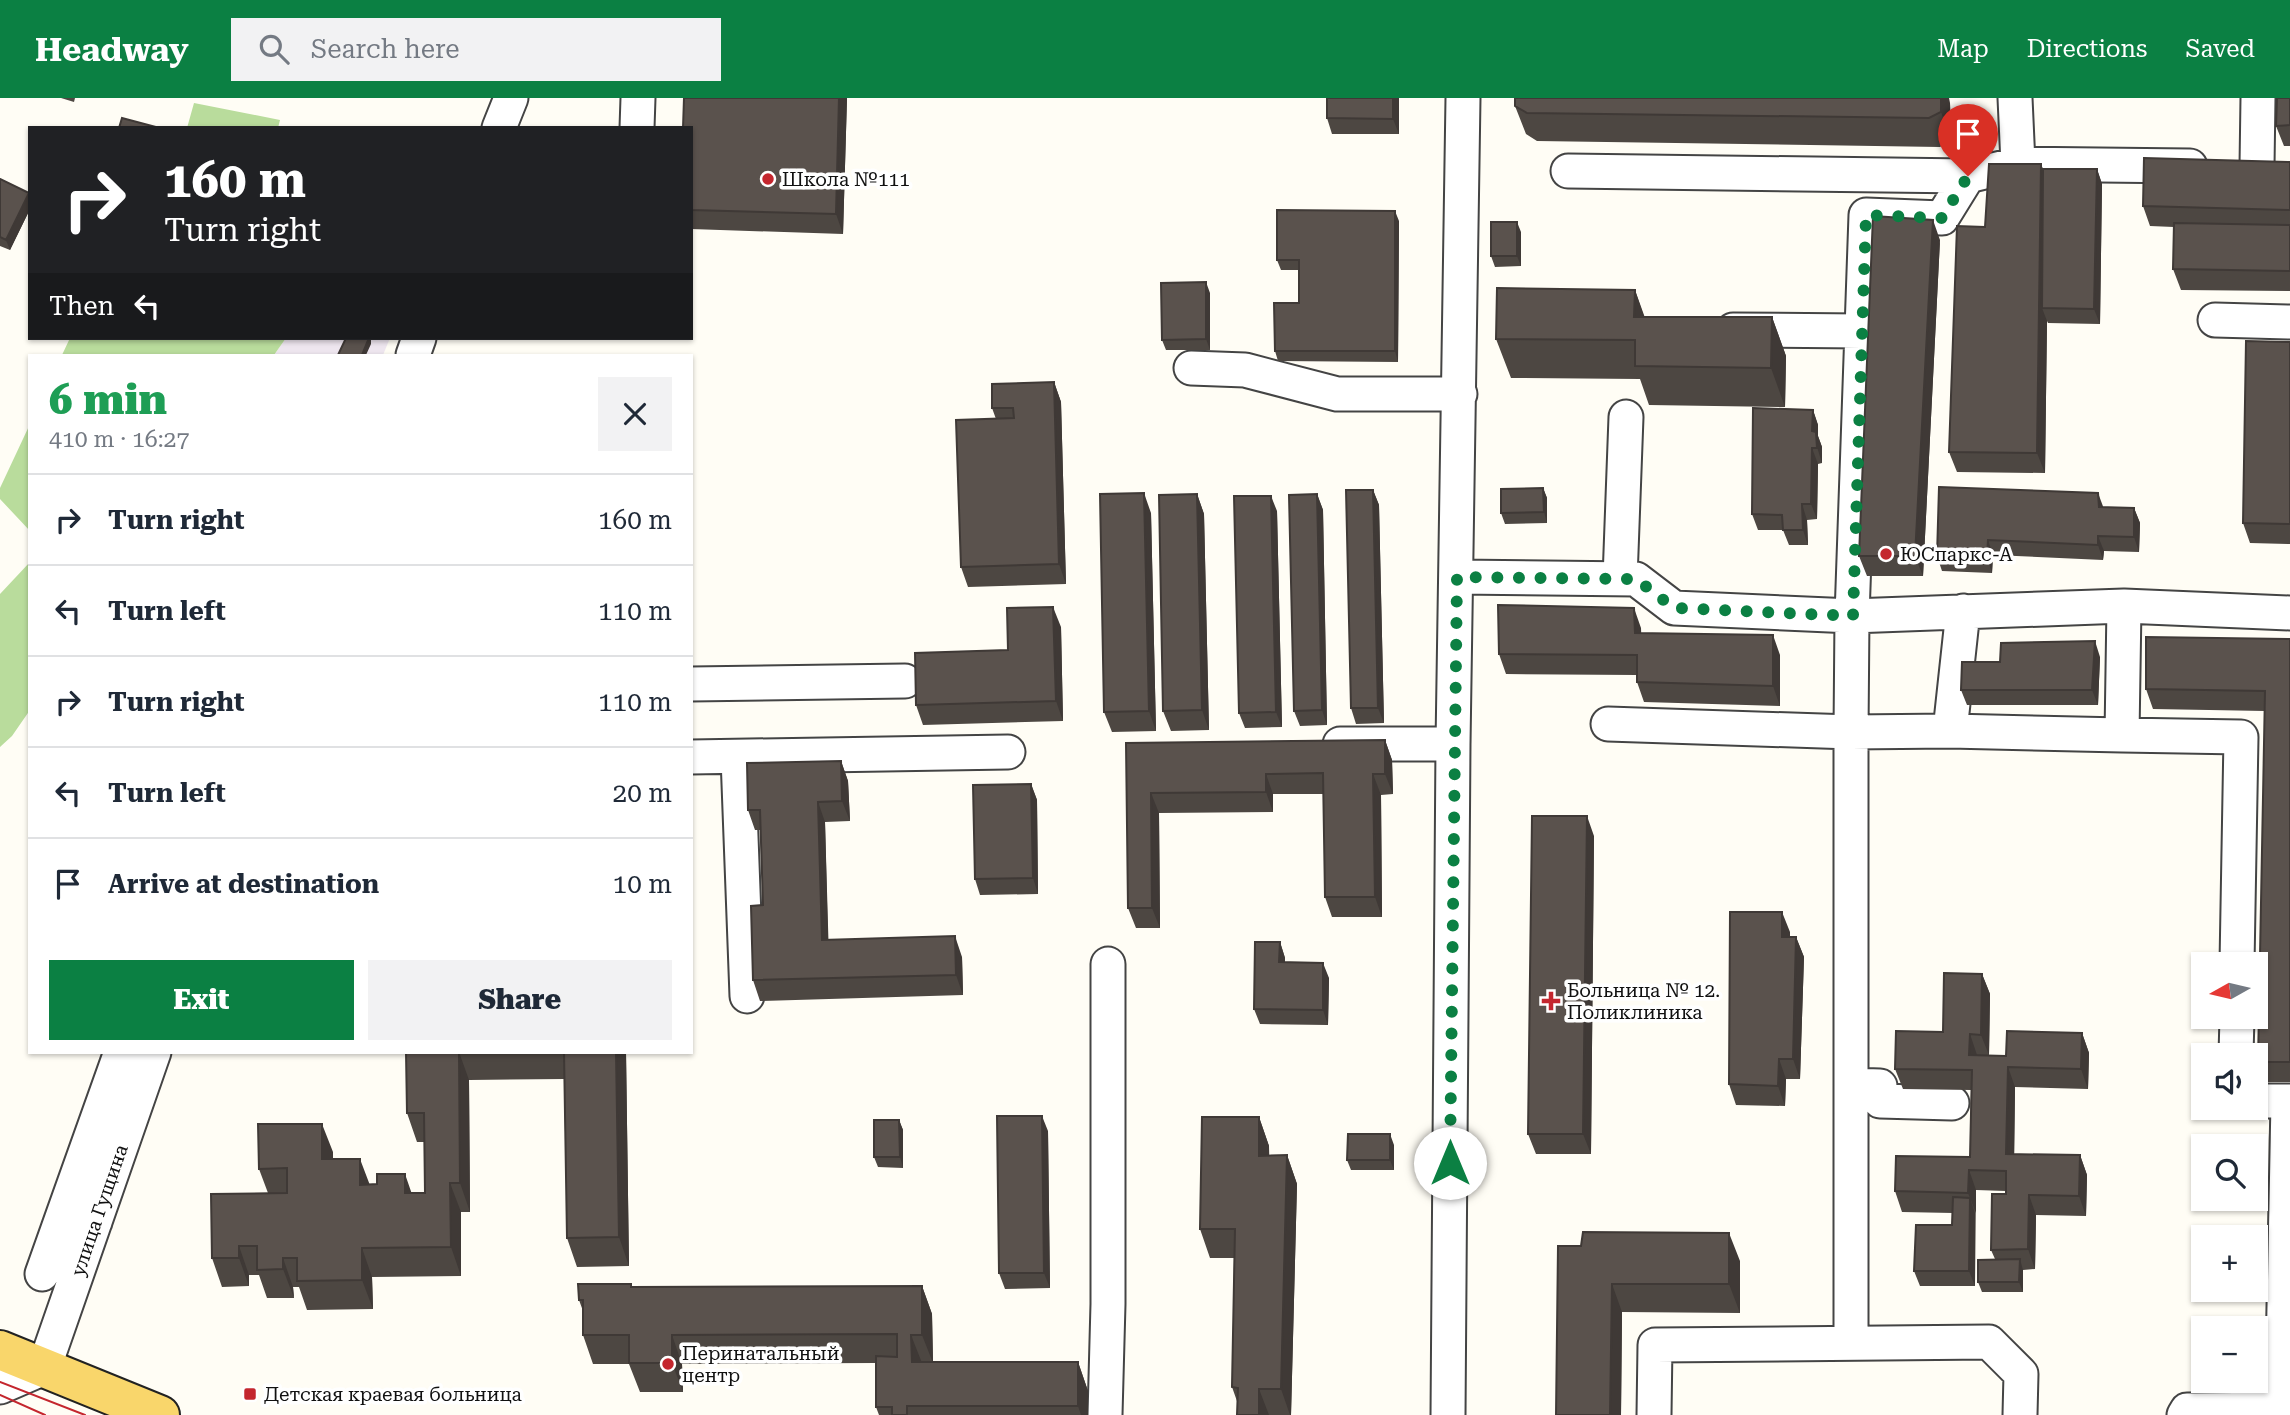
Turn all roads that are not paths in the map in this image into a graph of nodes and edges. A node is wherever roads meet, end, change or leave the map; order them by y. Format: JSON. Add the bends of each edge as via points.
{"nodes":[{"id":1,"x":511,"y":98,"type":"edge"},
{"id":2,"x":638,"y":98,"type":"edge"},
{"id":3,"x":1463,"y":98,"type":"edge"},
{"id":4,"x":2015,"y":98,"type":"edge"},
{"id":5,"x":2258,"y":98,"type":"edge"},
{"id":6,"x":500,"y":126,"type":"edge"},
{"id":7,"x":637,"y":126,"type":"edge"},
{"id":8,"x":2018,"y":164,"type":"junction"},
{"id":9,"x":2235,"y":166,"type":"junction"},
{"id":10,"x":2290,"y":166,"type":"edge"},
{"id":11,"x":1568,"y":171,"type":"dead end"},
{"id":12,"x":1968,"y":176,"type":"junction"},
{"id":13,"x":2214,"y":320,"type":"dead end"},
{"id":14,"x":2290,"y":322,"type":"edge"},
{"id":15,"x":1709,"y":330,"type":"edge"},
{"id":16,"x":1862,"y":331,"type":"junction"},
{"id":17,"x":1191,"y":368,"type":"dead end"},
{"id":18,"x":1461,"y":394,"type":"junction"},
{"id":19,"x":1626,"y":417,"type":"dead end"},
{"id":20,"x":1457,"y":577,"type":"junction"},
{"id":21,"x":1620,"y":579,"type":"junction"},
{"id":22,"x":2124,"y":606,"type":"junction"},
{"id":23,"x":1962,"y":611,"type":"junction"},
{"id":24,"x":2290,"y":613,"type":"edge"},
{"id":25,"x":1853,"y":616,"type":"junction"},
{"id":26,"x":905,"y":681,"type":"dead end"},
{"id":27,"x":693,"y":684,"type":"edge"},
{"id":28,"x":1608,"y":724,"type":"dead end"},
{"id":29,"x":1950,"y":731,"type":"junction"},
{"id":30,"x":1851,"y":732,"type":"junction"},
{"id":31,"x":2122,"y":735,"type":"junction"},
{"id":32,"x":1315,"y":744,"type":"edge"},
{"id":33,"x":1453,"y":744,"type":"junction"},
{"id":34,"x":1008,"y":752,"type":"dead end"},
{"id":35,"x":693,"y":757,"type":"edge"},
{"id":36,"x":738,"y":757,"type":"junction"},
{"id":37,"x":2237,"y":952,"type":"edge"},
{"id":38,"x":1108,"y":964,"type":"dead end"},
{"id":39,"x":747,"y":996,"type":"dead end"},
{"id":40,"x":120,"y":1054,"type":"edge"},
{"id":41,"x":153,"y":1054,"type":"edge"},
{"id":42,"x":1851,"y":1086,"type":"junction"},
{"id":43,"x":2268,"y":1101,"type":"edge"},
{"id":44,"x":1952,"y":1103,"type":"dead end"},
{"id":45,"x":64,"y":1212,"type":"junction"},
{"id":46,"x":95,"y":1222,"type":"junction"},
{"id":47,"x":42,"y":1274,"type":"dead end"},
{"id":48,"x":1851,"y":1343,"type":"junction"},
{"id":49,"x":0,"y":1350,"type":"edge"},
{"id":50,"x":44,"y":1368,"type":"junction"},
{"id":51,"x":0,"y":1387,"type":"edge"},
{"id":52,"x":160,"y":1415,"type":"edge"},
{"id":53,"x":1105,"y":1415,"type":"edge"},
{"id":54,"x":1448,"y":1415,"type":"edge"},
{"id":55,"x":1654,"y":1415,"type":"edge"},
{"id":56,"x":2020,"y":1415,"type":"edge"},
{"id":57,"x":2184,"y":1415,"type":"edge"}],
"edges":[{"from":1,"to":6,"type":"street"},
{"from":2,"to":7,"type":"street"},
{"from":3,"to":18,"type":"street"},
{"from":4,"to":8,"type":"street"},
{"from":5,"to":9,"type":"street"},
{"from":8,"to":9,"type":"street"},
{"from":8,"to":12,"type":"street"},
{"from":9,"to":10,"type":"street"},
{"from":11,"to":12,"type":"street"},
{"from":12,"to":16,"type":"street","via":[[1942,218],[1866,215]]},
{"from":13,"to":14,"type":"street"},
{"from":15,"to":16,"type":"street"},
{"from":16,"to":25,"type":"street"},
{"from":17,"to":18,"type":"street","via":[[1245,370],[1337,394]]},
{"from":18,"to":20,"type":"street"},
{"from":19,"to":21,"type":"street"},
{"from":20,"to":21,"type":"street"},
{"from":20,"to":33,"type":"street"},
{"from":21,"to":25,"type":"street","via":[[1636,579],[1674,608]]},
{"from":22,"to":23,"type":"street"},
{"from":22,"to":24,"type":"street"},
{"from":22,"to":31,"type":"street"},
{"from":23,"to":25,"type":"street"},
{"from":23,"to":29,"type":"street"},
{"from":25,"to":30,"type":"street"},
{"from":26,"to":27,"type":"street"},
{"from":28,"to":30,"type":"street"},
{"from":29,"to":30,"type":"street"},
{"from":29,"to":31,"type":"street"},
{"from":30,"to":42,"type":"street"},
{"from":31,"to":37,"type":"street","via":[[2241,737]]},
{"from":32,"to":33,"type":"street"},
{"from":33,"to":54,"type":"street"},
{"from":34,"to":36,"type":"street"},
{"from":35,"to":36,"type":"street"},
{"from":36,"to":39,"type":"street"},
{"from":38,"to":53,"type":"street"},
{"from":40,"to":45,"type":"street"},
{"from":41,"to":46,"type":"street","name":"улица Гущина"},
{"from":42,"to":44,"type":"street","via":[[1880,1086],[1880,1101]]},
{"from":42,"to":48,"type":"street"},
{"from":43,"to":57,"type":"street","via":[[2288,1101],[2282,1409],[2186,1410]]},
{"from":45,"to":46,"type":"street"},
{"from":45,"to":47,"type":"street"},
{"from":46,"to":50,"type":"street","name":"улица Гущина"},
{"from":48,"to":55,"type":"street","via":[[1654,1345]]},
{"from":48,"to":56,"type":"street","via":[[1989,1342],[2021,1374]]},
{"from":49,"to":50,"type":"main road"},
{"from":50,"to":51,"type":"street"},
{"from":50,"to":52,"type":"main road"}]}
